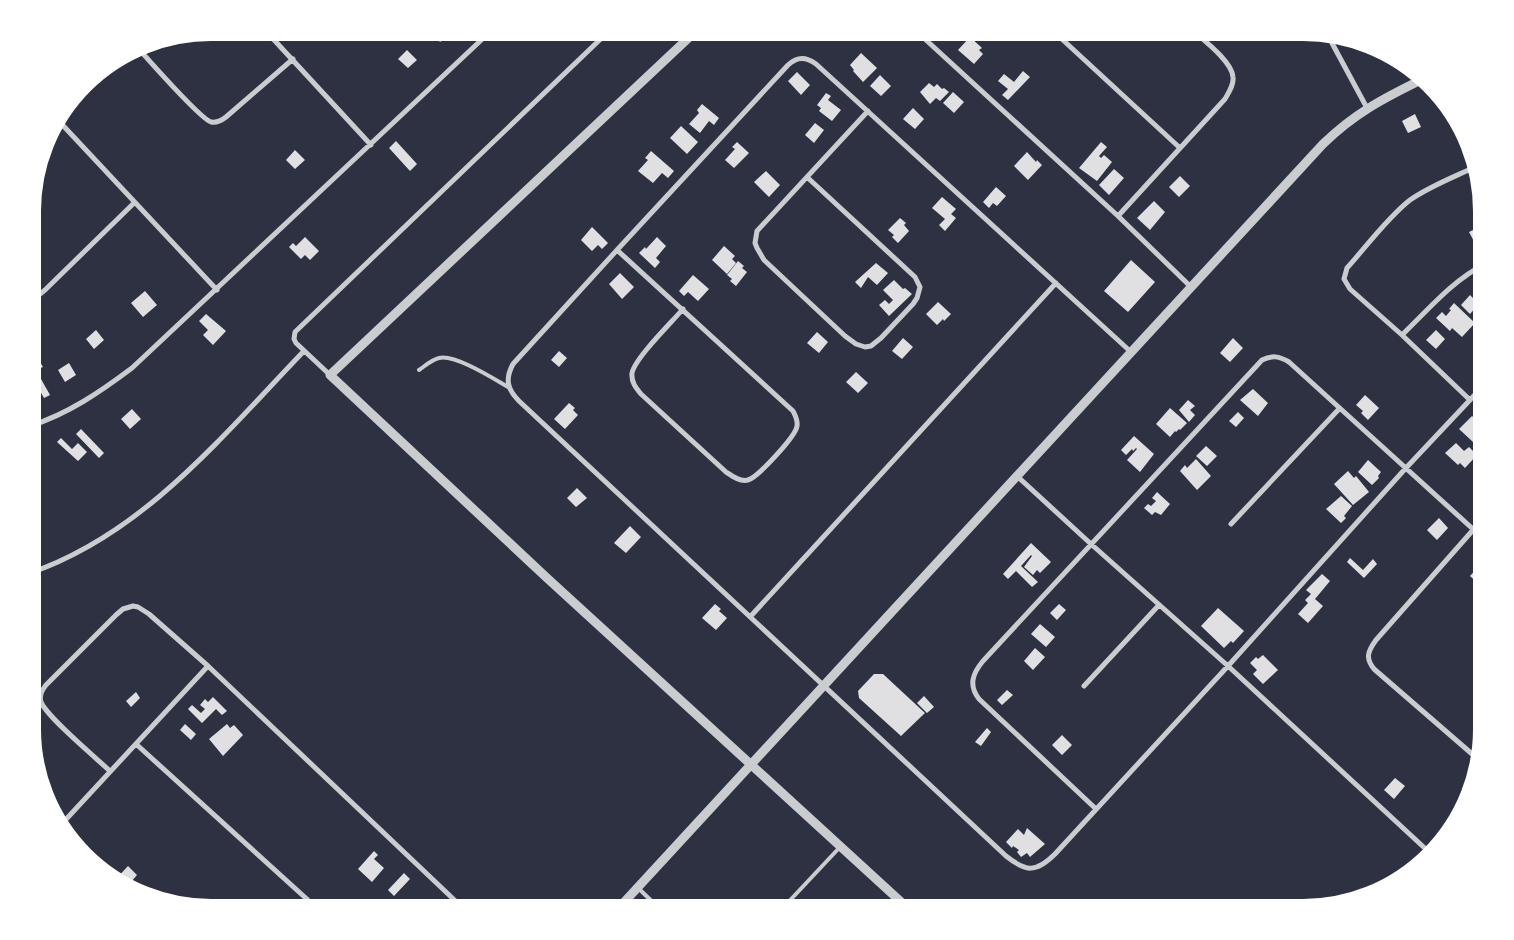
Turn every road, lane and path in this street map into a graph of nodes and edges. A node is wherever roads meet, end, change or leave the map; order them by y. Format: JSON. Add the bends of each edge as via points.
{"nodes":[{"id":1,"x":273,"y":38,"type":"edge"},
{"id":2,"x":484,"y":38,"type":"edge"},
{"id":3,"x":602,"y":38,"type":"edge"},
{"id":4,"x":688,"y":38,"type":"edge"},
{"id":5,"x":924,"y":38,"type":"edge"},
{"id":6,"x":1061,"y":38,"type":"edge"},
{"id":7,"x":1201,"y":38,"type":"edge"},
{"id":8,"x":1330,"y":40,"type":"edge"},
{"id":9,"x":142,"y":52,"type":"edge"},
{"id":10,"x":293,"y":59,"type":"junction"},
{"id":11,"x":1418,"y":81,"type":"edge"},
{"id":12,"x":1367,"y":108,"type":"junction"},
{"id":13,"x":868,"y":111,"type":"junction"},
{"id":14,"x":61,"y":124,"type":"edge"},
{"id":15,"x":371,"y":145,"type":"junction"},
{"id":16,"x":1180,"y":148,"type":"junction"},
{"id":17,"x":1471,"y":169,"type":"edge"},
{"id":18,"x":808,"y":178,"type":"junction"},
{"id":19,"x":134,"y":203,"type":"junction"},
{"id":20,"x":1118,"y":216,"type":"junction"},
{"id":21,"x":616,"y":250,"type":"junction"},
{"id":22,"x":1476,"y":269,"type":"edge"},
{"id":23,"x":1056,"y":284,"type":"junction"},
{"id":24,"x":1191,"y":287,"type":"junction"},
{"id":25,"x":217,"y":290,"type":"junction"},
{"id":26,"x":38,"y":296,"type":"edge"},
{"id":27,"x":683,"y":309,"type":"junction"},
{"id":28,"x":1402,"y":335,"type":"junction"},
{"id":29,"x":304,"y":351,"type":"junction"},
{"id":30,"x":1131,"y":352,"type":"junction"},
{"id":31,"x":418,"y":370,"type":"dead end"},
{"id":32,"x":330,"y":375,"type":"junction"},
{"id":33,"x":508,"y":387,"type":"junction"},
{"id":34,"x":1476,"y":394,"type":"edge"},
{"id":35,"x":1470,"y":400,"type":"junction"},
{"id":36,"x":1339,"y":408,"type":"junction"},
{"id":37,"x":38,"y":423,"type":"edge"},
{"id":38,"x":1405,"y":469,"type":"junction"},
{"id":39,"x":1017,"y":476,"type":"junction"},
{"id":40,"x":1231,"y":524,"type":"dead end"},
{"id":41,"x":1473,"y":530,"type":"junction"},
{"id":42,"x":1476,"y":532,"type":"edge"},
{"id":43,"x":1091,"y":544,"type":"junction"},
{"id":44,"x":38,"y":570,"type":"edge"},
{"id":45,"x":1159,"y":605,"type":"junction"},
{"id":46,"x":750,"y":617,"type":"junction"},
{"id":47,"x":208,"y":666,"type":"junction"},
{"id":48,"x":1228,"y":666,"type":"junction"},
{"id":49,"x":824,"y":686,"type":"junction"},
{"id":50,"x":1084,"y":686,"type":"dead end"},
{"id":51,"x":136,"y":744,"type":"junction"},
{"id":52,"x":1474,"y":756,"type":"edge"},
{"id":53,"x":751,"y":765,"type":"junction"},
{"id":54,"x":110,"y":771,"type":"junction"},
{"id":55,"x":1096,"y":809,"type":"junction"},
{"id":56,"x":64,"y":821,"type":"edge"},
{"id":57,"x":840,"y":847,"type":"junction"},
{"id":58,"x":1427,"y":851,"type":"edge"},
{"id":59,"x":637,"y":887,"type":"junction"},
{"id":60,"x":310,"y":902,"type":"edge"},
{"id":61,"x":457,"y":902,"type":"edge"},
{"id":62,"x":624,"y":902,"type":"edge"},
{"id":63,"x":653,"y":902,"type":"edge"},
{"id":64,"x":788,"y":902,"type":"edge"},
{"id":65,"x":900,"y":902,"type":"edge"}],
"edges":[{"from":1,"to":10,"type":"street"},
{"from":2,"to":15,"type":"street"},
{"from":3,"to":29,"type":"street","via":[[297,330],[295,342]]},
{"from":4,"to":32,"type":"street"},
{"from":5,"to":20,"type":"street"},
{"from":6,"to":16,"type":"street"},
{"from":7,"to":16,"type":"street","via":[[1231,68],[1233,83],[1225,99]]},
{"from":8,"to":12,"type":"street"},
{"from":9,"to":10,"type":"street","via":[[199,114],[212,122],[226,117]]},
{"from":10,"to":15,"type":"street"},
{"from":11,"to":12,"type":"street"},
{"from":12,"to":24,"type":"street","via":[[1323,144]]},
{"from":13,"to":18,"type":"street"},
{"from":13,"to":21,"type":"street","via":[[812,61],[796,59]]},
{"from":13,"to":23,"type":"street"},
{"from":14,"to":19,"type":"street"},
{"from":15,"to":25,"type":"street"},
{"from":16,"to":20,"type":"street"},
{"from":17,"to":28,"type":"street","via":[[1410,201],[1344,274],[1350,289]]},
{"from":18,"to":18,"type":"street","via":[[760,226],[755,236],[756,248],[764,260],[845,336],[861,346],[871,346],[913,304],[920,284]]},
{"from":19,"to":25,"type":"street"},
{"from":19,"to":26,"type":"street"},
{"from":20,"to":24,"type":"street"},
{"from":21,"to":27,"type":"street"},
{"from":21,"to":33,"type":"street","via":[[513,364]]},
{"from":22,"to":28,"type":"street"},
{"from":23,"to":30,"type":"street"},
{"from":23,"to":46,"type":"street"},
{"from":24,"to":30,"type":"street"},
{"from":25,"to":37,"type":"street","via":[[132,368],[92,398]]},
{"from":27,"to":27,"type":"street","via":[[788,405],[796,417],[797,427],[793,435],[760,472],[749,479],[741,480],[726,472],[633,383],[633,370],[638,362]]},
{"from":28,"to":35,"type":"street"},
{"from":29,"to":32,"type":"street"},
{"from":29,"to":44,"type":"street","via":[[187,471],[143,510],[101,540]]},
{"from":30,"to":39,"type":"street"},
{"from":31,"to":33,"type":"lane","via":[[432,360],[449,358]]},
{"from":32,"to":53,"type":"street"},
{"from":33,"to":46,"type":"street","via":[[519,401]]},
{"from":34,"to":35,"type":"street"},
{"from":35,"to":38,"type":"street"},
{"from":36,"to":38,"type":"street"},
{"from":36,"to":40,"type":"street"},
{"from":36,"to":43,"type":"street","via":[[1284,359],[1273,356],[1262,360]]},
{"from":38,"to":41,"type":"street"},
{"from":38,"to":48,"type":"street"},
{"from":39,"to":43,"type":"street"},
{"from":39,"to":49,"type":"street"},
{"from":41,"to":42,"type":"street"},
{"from":41,"to":52,"type":"street","via":[[1376,640],[1367,658],[1374,669]]},
{"from":43,"to":45,"type":"street"},
{"from":43,"to":55,"type":"street","via":[[983,661],[973,674],[972,686],[979,699]]},
{"from":45,"to":48,"type":"street"},
{"from":45,"to":50,"type":"street"},
{"from":46,"to":49,"type":"street"},
{"from":47,"to":51,"type":"street"},
{"from":47,"to":54,"type":"street","via":[[149,614],[133,606],[116,614],[46,684],[41,703]]},
{"from":47,"to":61,"type":"street"},
{"from":48,"to":55,"type":"street"},
{"from":48,"to":58,"type":"street"},
{"from":49,"to":53,"type":"street"},
{"from":49,"to":55,"type":"street","via":[[1021,866],[1035,869],[1049,860]]},
{"from":51,"to":54,"type":"street"},
{"from":51,"to":60,"type":"street"},
{"from":53,"to":57,"type":"street"},
{"from":53,"to":59,"type":"street"},
{"from":54,"to":56,"type":"street"},
{"from":57,"to":64,"type":"lane"},
{"from":57,"to":65,"type":"street"},
{"from":59,"to":62,"type":"street"},
{"from":59,"to":63,"type":"lane"}]}
